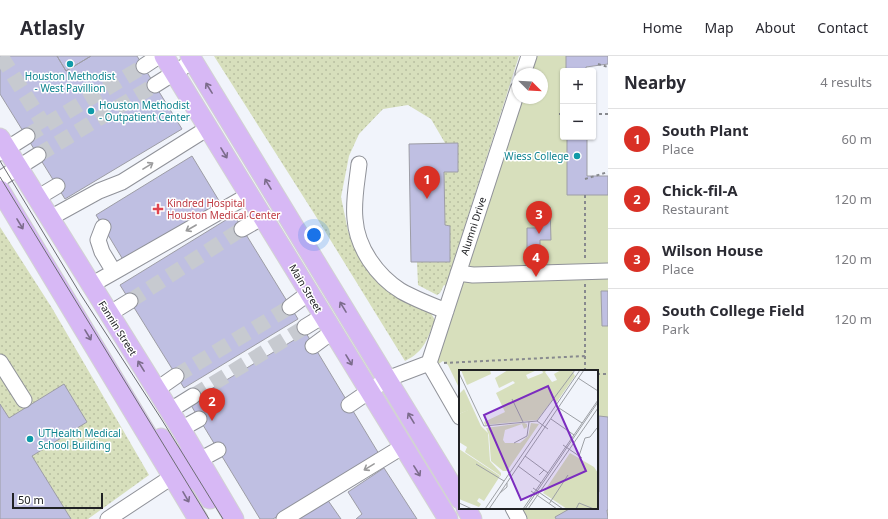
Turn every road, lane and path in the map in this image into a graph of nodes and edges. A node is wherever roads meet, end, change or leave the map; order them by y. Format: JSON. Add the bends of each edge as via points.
{"nodes":[{"id":1,"x":159,"y":56,"type":"edge"},
{"id":2,"x":164,"y":56,"type":"edge"},
{"id":3,"x":529,"y":56,"type":"edge"},
{"id":4,"x":191,"y":58,"type":"edge"},
{"id":5,"x":598,"y":64,"type":"dead end"},
{"id":6,"x":144,"y":66,"type":"tunnel mouth"},
{"id":7,"x":608,"y":67,"type":"edge"},
{"id":8,"x":525,"y":68,"type":"edge"},
{"id":9,"x":174,"y":72,"type":"junction"},
{"id":10,"x":155,"y":85,"type":"tunnel mouth"},
{"id":11,"x":513,"y":104,"type":"edge"},
{"id":12,"x":596,"y":114,"type":"edge"},
{"id":13,"x":608,"y":114,"type":"edge"},
{"id":14,"x":208,"y":128,"type":"junction"},
{"id":15,"x":26,"y":136,"type":"tunnel mouth"},
{"id":16,"x":2,"y":146,"type":"edge"},
{"id":17,"x":38,"y":155,"type":"tunnel mouth"},
{"id":18,"x":359,"y":164,"type":"dead end"},
{"id":19,"x":18,"y":167,"type":"junction"},
{"id":20,"x":608,"y":172,"type":"edge"},
{"id":21,"x":0,"y":178,"type":"edge"},
{"id":22,"x":585,"y":179,"type":"dead end"},
{"id":23,"x":57,"y":186,"type":"dead end"},
{"id":24,"x":0,"y":190,"type":"edge"},
{"id":25,"x":249,"y":195,"type":"junction"},
{"id":26,"x":38,"y":198,"type":"junction"},
{"id":27,"x":263,"y":217,"type":"junction"},
{"id":28,"x":50,"y":218,"type":"junction"},
{"id":29,"x":103,"y":227,"type":"dead end"},
{"id":30,"x":242,"y":229,"type":"tunnel mouth"},
{"id":31,"x":608,"y":270,"type":"edge"},
{"id":32,"x":114,"y":272,"type":"junction"},
{"id":33,"x":458,"y":273,"type":"junction"},
{"id":34,"x":91,"y":285,"type":"junction"},
{"id":35,"x":309,"y":293,"type":"junction"},
{"id":36,"x":130,"y":301,"type":"tunnel mouth"},
{"id":37,"x":290,"y":307,"type":"tunnel mouth"},
{"id":38,"x":446,"y":311,"type":"junction"},
{"id":39,"x":110,"y":314,"type":"junction"},
{"id":40,"x":328,"y":324,"type":"junction"},
{"id":41,"x":305,"y":327,"type":"tunnel mouth"},
{"id":42,"x":313,"y":346,"type":"dead end"},
{"id":43,"x":586,"y":356,"type":"dead end"},
{"id":44,"x":0,"y":362,"type":"edge"},
{"id":45,"x":431,"y":366,"type":"junction"},
{"id":46,"x":176,"y":376,"type":"tunnel mouth"},
{"id":47,"x":388,"y":380,"type":"junction"},
{"id":48,"x":156,"y":390,"type":"junction"},
{"id":49,"x":368,"y":391,"type":"junction"},
{"id":50,"x":122,"y":392,"type":"junction"},
{"id":51,"x":193,"y":396,"type":"tunnel mouth"},
{"id":52,"x":24,"y":400,"type":"dead end"},
{"id":53,"x":349,"y":405,"type":"dead end"},
{"id":54,"x":169,"y":411,"type":"junction"},
{"id":55,"x":459,"y":415,"type":"edge"},
{"id":56,"x":199,"y":419,"type":"dead end"},
{"id":57,"x":180,"y":429,"type":"junction"},
{"id":58,"x":402,"y":446,"type":"junction"},
{"id":59,"x":218,"y":450,"type":"dead end"},
{"id":60,"x":199,"y":461,"type":"junction"},
{"id":61,"x":173,"y":476,"type":"junction"},
{"id":62,"x":459,"y":497,"type":"edge"},
{"id":63,"x":467,"y":509,"type":"edge"},
{"id":64,"x":514,"y":509,"type":"edge"},
{"id":65,"x":108,"y":519,"type":"edge"},
{"id":66,"x":198,"y":519,"type":"edge"},
{"id":67,"x":225,"y":519,"type":"edge"},
{"id":68,"x":234,"y":519,"type":"edge"},
{"id":69,"x":284,"y":519,"type":"edge"},
{"id":70,"x":448,"y":519,"type":"edge"},
{"id":71,"x":472,"y":519,"type":"edge"},
{"id":72,"x":519,"y":519,"type":"edge"}],
"edges":[{"from":1,"to":6,"type":"street"},
{"from":2,"to":9,"type":"main road","name":"Main Street"},
{"from":3,"to":8,"type":"street"},
{"from":4,"to":9,"type":"street"},
{"from":47,"to":4,"type":"main road","one_way":true},
{"from":5,"to":7,"type":"path"},
{"from":9,"to":10,"type":"street"},
{"from":9,"to":14,"type":"main road","name":"Main Street"},
{"from":11,"to":33,"type":"street","name":"Alumni Drive"},
{"from":12,"to":13,"type":"path"},
{"from":14,"to":25,"type":"main road","name":"Main Street","one_way":true},
{"from":28,"to":14,"type":"street","one_way":true,"via":[[99,191],[122,182]]},
{"from":15,"to":16,"type":"street"},
{"from":16,"to":19,"type":"main road","name":"Fannin Street"},
{"from":17,"to":19,"type":"street"},
{"from":18,"to":38,"type":"street","via":[[355,219],[360,243],[380,274],[391,284]]},
{"from":19,"to":21,"type":"street"},
{"from":19,"to":26,"type":"main road","name":"Fannin Street"},
{"from":20,"to":22,"type":"path"},
{"from":23,"to":26,"type":"street"},
{"from":24,"to":50,"type":"main road","one_way":true},
{"from":25,"to":27,"type":"main road","name":"Main Street"},
{"from":25,"to":32,"type":"street","one_way":true},
{"from":26,"to":28,"type":"main road","name":"Fannin Street"},
{"from":27,"to":30,"type":"street"},
{"from":27,"to":35,"type":"main road","name":"Main Street"},
{"from":28,"to":34,"type":"main road","name":"Fannin Street"},
{"from":29,"to":32,"type":"street","via":[[98,240]]},
{"from":31,"to":33,"type":"street","via":[[473,275]]},
{"from":32,"to":34,"type":"street"},
{"from":33,"to":38,"type":"street","name":"Alumni Drive"},
{"from":34,"to":39,"type":"main road","name":"Fannin Street"},
{"from":35,"to":37,"type":"street"},
{"from":35,"to":40,"type":"main road","name":"Main Street"},
{"from":36,"to":39,"type":"street"},
{"from":38,"to":45,"type":"street","name":"Alumni Drive"},
{"from":48,"to":39,"type":"main road","name":"Fannin Street","one_way":true},
{"from":40,"to":41,"type":"street"},
{"from":40,"to":42,"type":"street"},
{"from":40,"to":49,"type":"main road","name":"Main Street","one_way":true},
{"from":43,"to":45,"type":"path","via":[[445,362]]},
{"from":44,"to":52,"type":"street"},
{"from":45,"to":47,"type":"street"},
{"from":45,"to":55,"type":"street"},
{"from":46,"to":48,"type":"street"},
{"from":47,"to":49,"type":"street"},
{"from":62,"to":47,"type":"main road","one_way":true},
{"from":48,"to":54,"type":"main road","name":"Fannin Street"},
{"from":49,"to":53,"type":"street"},
{"from":49,"to":58,"type":"main road","name":"Main Street"},
{"from":50,"to":60,"type":"main road","via":[[146,414],[170,452],[182,461]]},
{"from":50,"to":61,"type":"main road"},
{"from":51,"to":54,"type":"street"},
{"from":54,"to":57,"type":"main road","name":"Fannin Street"},
{"from":56,"to":57,"type":"street"},
{"from":57,"to":60,"type":"main road","name":"Fannin Street"},
{"from":58,"to":69,"type":"street","one_way":true},
{"from":58,"to":70,"type":"main road","name":"Main Street","one_way":true},
{"from":59,"to":60,"type":"street"},
{"from":60,"to":61,"type":"street"},
{"from":60,"to":68,"type":"main road","name":"Fannin Street"},
{"from":61,"to":65,"type":"street"},
{"from":61,"to":66,"type":"main road","one_way":true},
{"from":61,"to":67,"type":"main road","via":[[189,475],[201,484]]},
{"from":63,"to":71,"type":"main road"},
{"from":64,"to":72,"type":"street"}]}
